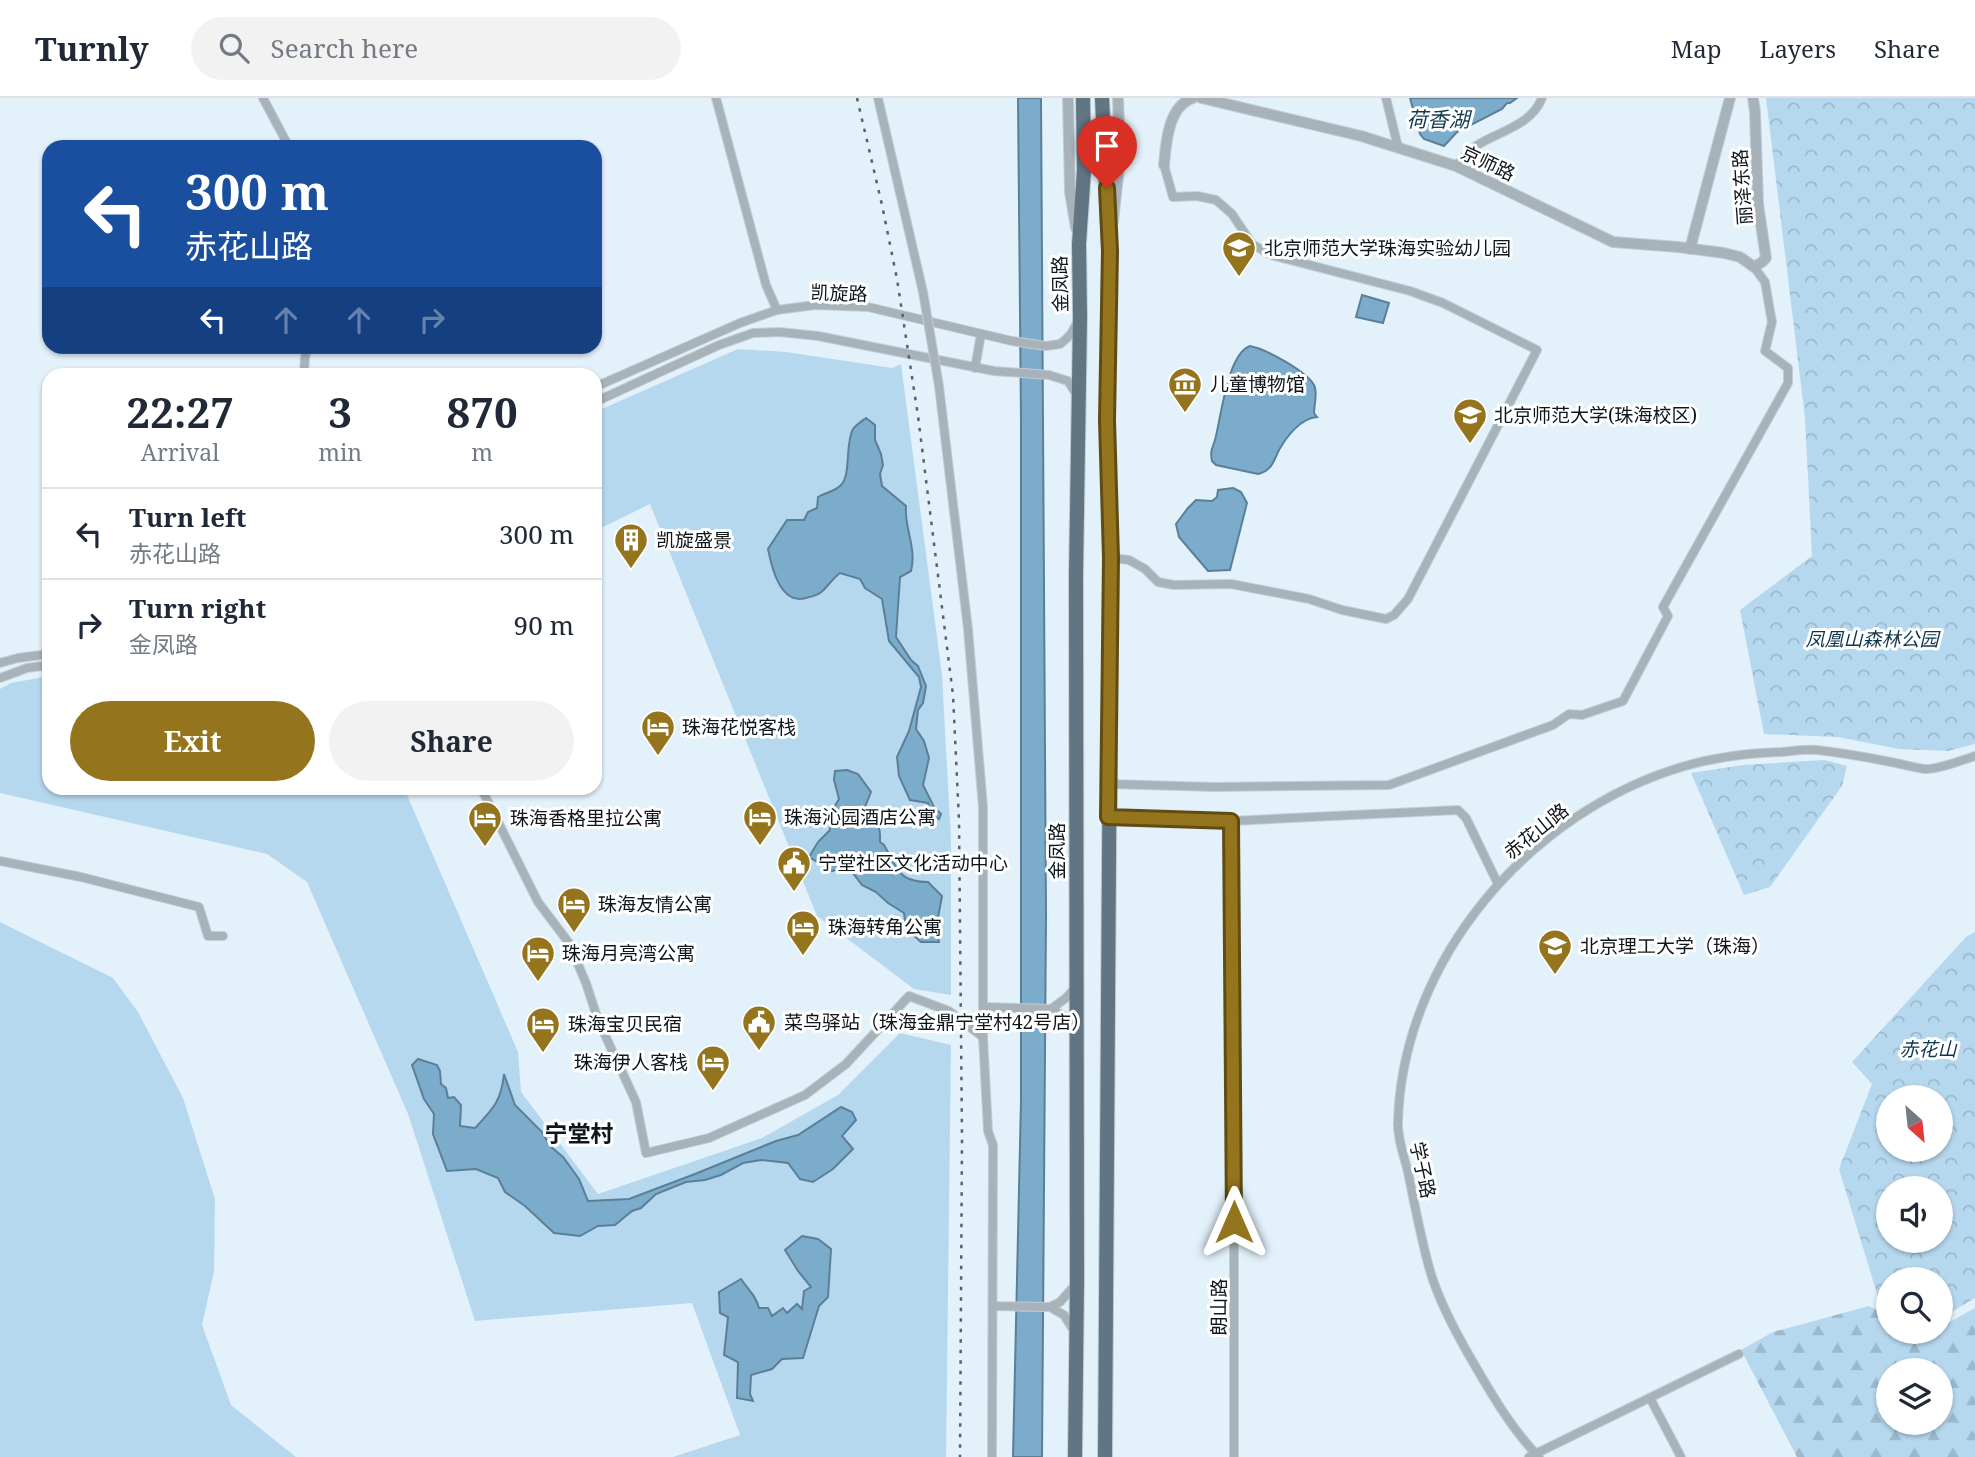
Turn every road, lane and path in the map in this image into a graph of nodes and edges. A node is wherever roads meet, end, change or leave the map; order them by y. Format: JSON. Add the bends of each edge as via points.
{"nodes":[{"id":1,"x":263,"y":98,"type":"edge"},
{"id":2,"x":716,"y":98,"type":"edge"},
{"id":3,"x":878,"y":98,"type":"edge"},
{"id":4,"x":1068,"y":98,"type":"edge"},
{"id":5,"x":1083,"y":98,"type":"edge"},
{"id":6,"x":1102,"y":98,"type":"edge"},
{"id":7,"x":1118,"y":98,"type":"edge"},
{"id":8,"x":1193,"y":98,"type":"edge"},
{"id":9,"x":1201,"y":98,"type":"edge"},
{"id":10,"x":1386,"y":98,"type":"edge"},
{"id":11,"x":1542,"y":98,"type":"edge"},
{"id":12,"x":1730,"y":98,"type":"edge"},
{"id":13,"x":1753,"y":98,"type":"edge"},
{"id":14,"x":285,"y":140,"type":"edge"},
{"id":15,"x":1398,"y":147,"type":"junction"},
{"id":16,"x":1164,"y":165,"type":"joint"},
{"id":17,"x":1456,"y":166,"type":"junction"},
{"id":18,"x":1079,"y":244,"type":"junction"},
{"id":19,"x":1690,"y":249,"type":"junction"},
{"id":20,"x":1110,"y":251,"type":"junction"},
{"id":21,"x":1754,"y":267,"type":"junction"},
{"id":22,"x":777,"y":310,"type":"junction"},
{"id":23,"x":1080,"y":317,"type":"junction"},
{"id":24,"x":981,"y":334,"type":"junction"},
{"id":25,"x":975,"y":368,"type":"junction"},
{"id":26,"x":602,"y":384,"type":"edge"},
{"id":27,"x":602,"y":399,"type":"edge"},
{"id":28,"x":1079,"y":401,"type":"junction"},
{"id":29,"x":1111,"y":558,"type":"junction"},
{"id":30,"x":42,"y":655,"type":"edge"},
{"id":31,"x":0,"y":663,"type":"edge"},
{"id":32,"x":42,"y":666,"type":"edge"},
{"id":33,"x":0,"y":678,"type":"edge"},
{"id":34,"x":1975,"y":756,"type":"edge"},
{"id":35,"x":1108,"y":784,"type":"junction"},
{"id":36,"x":484,"y":795,"type":"edge"},
{"id":37,"x":1108,"y":817,"type":"junction"},
{"id":38,"x":1231,"y":821,"type":"junction"},
{"id":39,"x":0,"y":861,"type":"edge"},
{"id":40,"x":1498,"y":884,"type":"junction"},
{"id":41,"x":223,"y":936,"type":"dead end"},
{"id":42,"x":1076,"y":987,"type":"junction"},
{"id":43,"x":984,"y":1007,"type":"junction"},
{"id":44,"x":1051,"y":1009,"type":"junction"},
{"id":45,"x":1076,"y":1032,"type":"junction"},
{"id":46,"x":983,"y":1037,"type":"junction"},
{"id":47,"x":1077,"y":1282,"type":"junction"},
{"id":48,"x":993,"y":1306,"type":"junction"},
{"id":49,"x":1048,"y":1307,"type":"junction"},
{"id":50,"x":1075,"y":1333,"type":"junction"},
{"id":51,"x":1739,"y":1354,"type":"dead end"},
{"id":52,"x":1650,"y":1398,"type":"junction"},
{"id":53,"x":1535,"y":1456,"type":"edge"},
{"id":54,"x":992,"y":1457,"type":"edge"},
{"id":55,"x":1074,"y":1457,"type":"edge"},
{"id":56,"x":1105,"y":1457,"type":"edge"},
{"id":57,"x":1234,"y":1457,"type":"edge"},
{"id":58,"x":1681,"y":1457,"type":"edge"}],
"edges":[{"from":1,"to":14,"type":"street"},
{"from":2,"to":22,"type":"street","via":[[766,285]]},
{"from":3,"to":43,"type":"street","bridge":true,"via":[[923,292],[939,386],[968,629],[983,807]]},
{"from":4,"to":18,"type":"street","name":"金凤路","via":[[1070,192]]},
{"from":5,"to":18,"type":"highway","name":"金凤路"},
{"from":6,"to":20,"type":"highway"},
{"from":7,"to":20,"type":"street","via":[[1120,158]]},
{"from":8,"to":16,"type":"street","via":[[1176,110]]},
{"from":9,"to":15,"type":"street","name":"京师路"},
{"from":10,"to":15,"type":"street"},
{"from":11,"to":17,"type":"street","via":[[1537,111],[1473,147]]},
{"from":12,"to":19,"type":"street"},
{"from":13,"to":21,"type":"street","name":"丽泽东路","via":[[1758,204],[1766,258]]},
{"from":15,"to":17,"type":"street","name":"京师路"},
{"from":16,"to":29,"type":"street","via":[[1173,197],[1216,200],[1232,214],[1252,244],[1271,255],[1410,291],[1537,350],[1408,599],[1394,615],[1386,618],[1342,610],[1231,584],[1158,582],[1129,560]]},
{"from":17,"to":19,"type":"street","name":"京师路","via":[[1613,242]]},
{"from":18,"to":23,"type":"highway","name":"金凤路"},
{"from":19,"to":21,"type":"street","name":"京师路","via":[[1740,257]]},
{"from":20,"to":29,"type":"highway","via":[[1107,420]]},
{"from":21,"to":35,"type":"street","via":[[1765,282],[1772,321],[1765,351],[1787,368],[1788,383],[1663,607],[1668,616],[1623,701],[1582,715],[1569,714],[1553,726],[1390,785]]},
{"from":22,"to":24,"type":"street","name":"凯旋路","via":[[816,305],[868,307]]},
{"from":22,"to":26,"type":"street","name":"凯旋路"},
{"from":23,"to":24,"type":"street","name":"凯旋路","via":[[1060,344],[1046,346]]},
{"from":23,"to":28,"type":"highway","name":"金凤路"},
{"from":24,"to":25,"type":"street"},
{"from":25,"to":27,"type":"street","via":[[818,335],[753,333]]},
{"from":25,"to":28,"type":"street","via":[[1068,381]]},
{"from":28,"to":42,"type":"highway","name":"金凤路"},
{"from":29,"to":35,"type":"highway"},
{"from":30,"to":31,"type":"street"},
{"from":32,"to":33,"type":"street"},
{"from":34,"to":40,"type":"street","name":"赤花山路","via":[[1927,770],[1813,750],[1751,753],[1686,766],[1594,805],[1545,840]]},
{"from":35,"to":37,"type":"highway"},
{"from":36,"to":46,"type":"street","via":[[538,902],[569,943],[636,1102],[646,1153],[709,1138],[805,1095],[846,1064],[909,996],[948,1011]]},
{"from":37,"to":38,"type":"street","name":"赤花山路"},
{"from":37,"to":56,"type":"highway"},
{"from":38,"to":40,"type":"street","name":"赤花山路","via":[[1458,810]]},
{"from":38,"to":57,"type":"street","name":"朗山路"},
{"from":39,"to":41,"type":"street","via":[[199,907],[208,936]]},
{"from":40,"to":53,"type":"street","name":"学子路","via":[[1460,932],[1414,1024],[1397,1125],[1432,1276],[1454,1329]]},
{"from":42,"to":44,"type":"street"},
{"from":42,"to":45,"type":"highway","name":"金凤路"},
{"from":43,"to":44,"type":"street"},
{"from":43,"to":46,"type":"street"},
{"from":44,"to":45,"type":"street","via":[[1068,1018]]},
{"from":45,"to":47,"type":"highway","name":"金凤路"},
{"from":46,"to":48,"type":"street","via":[[988,1131],[993,1145]]},
{"from":47,"to":49,"type":"street"},
{"from":47,"to":50,"type":"highway","name":"金凤路"},
{"from":48,"to":49,"type":"street"},
{"from":48,"to":54,"type":"street"},
{"from":49,"to":50,"type":"street","via":[[1064,1315]]},
{"from":50,"to":55,"type":"highway","name":"金凤路"},
{"from":51,"to":52,"type":"street"},
{"from":52,"to":53,"type":"street"},
{"from":52,"to":58,"type":"street"}]}
